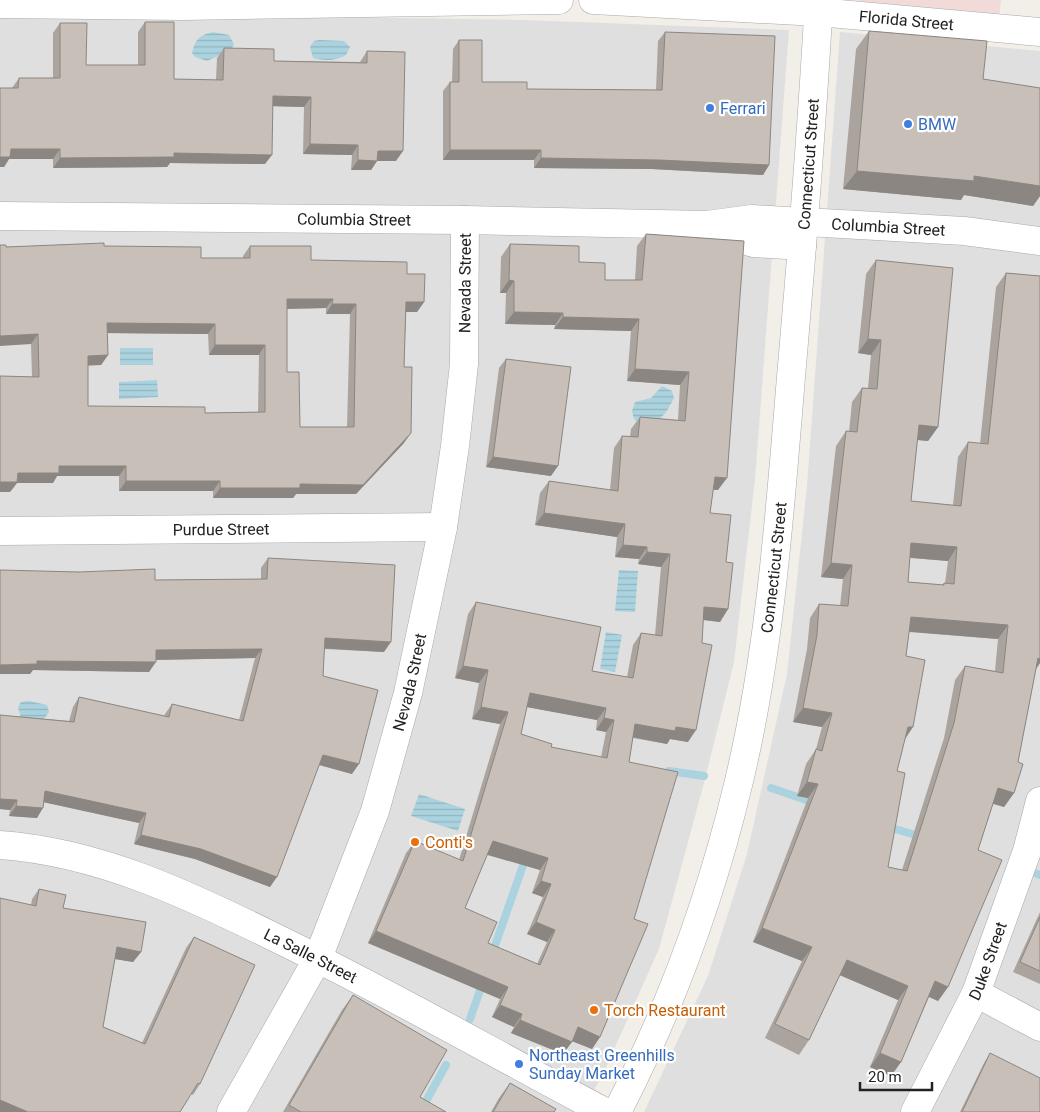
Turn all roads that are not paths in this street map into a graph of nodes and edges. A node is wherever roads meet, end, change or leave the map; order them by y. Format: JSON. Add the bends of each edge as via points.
{"nodes":[{"id":1,"x":559,"y":0,"type":"edge"},
{"id":2,"x":593,"y":0,"type":"edge"},
{"id":3,"x":0,"y":4,"type":"edge"},
{"id":4,"x":819,"y":6,"type":"edge"},
{"id":5,"x":1040,"y":32,"type":"edge"},
{"id":6,"x":0,"y":216,"type":"edge"},
{"id":7,"x":465,"y":220,"type":"junction"},
{"id":8,"x":804,"y":234,"type":"junction"},
{"id":9,"x":1040,"y":241,"type":"edge"},
{"id":10,"x":443,"y":528,"type":"junction"},
{"id":11,"x":0,"y":531,"type":"edge"},
{"id":12,"x":1040,"y":801,"type":"edge"},
{"id":13,"x":0,"y":844,"type":"edge"},
{"id":14,"x":318,"y":958,"type":"junction"},
{"id":15,"x":976,"y":993,"type":"junction"},
{"id":16,"x":1040,"y":1027,"type":"edge"},
{"id":17,"x":231,"y":1112,"type":"edge"},
{"id":18,"x":605,"y":1112,"type":"edge"},
{"id":19,"x":617,"y":1112,"type":"edge"},
{"id":20,"x":915,"y":1112,"type":"edge"}],
"edges":[{"from":1,"to":3,"type":"street","via":[[182,6]]},
{"from":2,"to":4,"type":"street","name":"Florida Street"},
{"from":4,"to":5,"type":"street","name":"Florida Street"},
{"from":4,"to":8,"type":"street","name":"Connecticut Street"},
{"from":6,"to":7,"type":"street","name":"Columbia Street"},
{"from":7,"to":8,"type":"street","name":"Columbia Street","via":[[707,226],[752,219]]},
{"from":7,"to":10,"type":"street","name":"Nevada Street","via":[[464,364]]},
{"from":8,"to":9,"type":"street","name":"Columbia Street","via":[[964,231]]},
{"from":8,"to":19,"type":"street","name":"Connecticut Street","via":[[781,494],[760,668],[739,782],[722,847],[684,963]]},
{"from":10,"to":11,"type":"street","name":"Purdue Street"},
{"from":10,"to":14,"type":"street","name":"Nevada Street","via":[[408,693],[377,802]]},
{"from":12,"to":15,"type":"street","name":"Duke Street","via":[[1027,851]]},
{"from":13,"to":14,"type":"street","name":"La Salle Street","via":[[32,847],[112,866],[192,896]]},
{"from":14,"to":17,"type":"street","name":"Nevada Street"},
{"from":14,"to":18,"type":"street","name":"La Salle Street"},
{"from":15,"to":16,"type":"street"},
{"from":15,"to":20,"type":"street","name":"Duke Street"}]}
